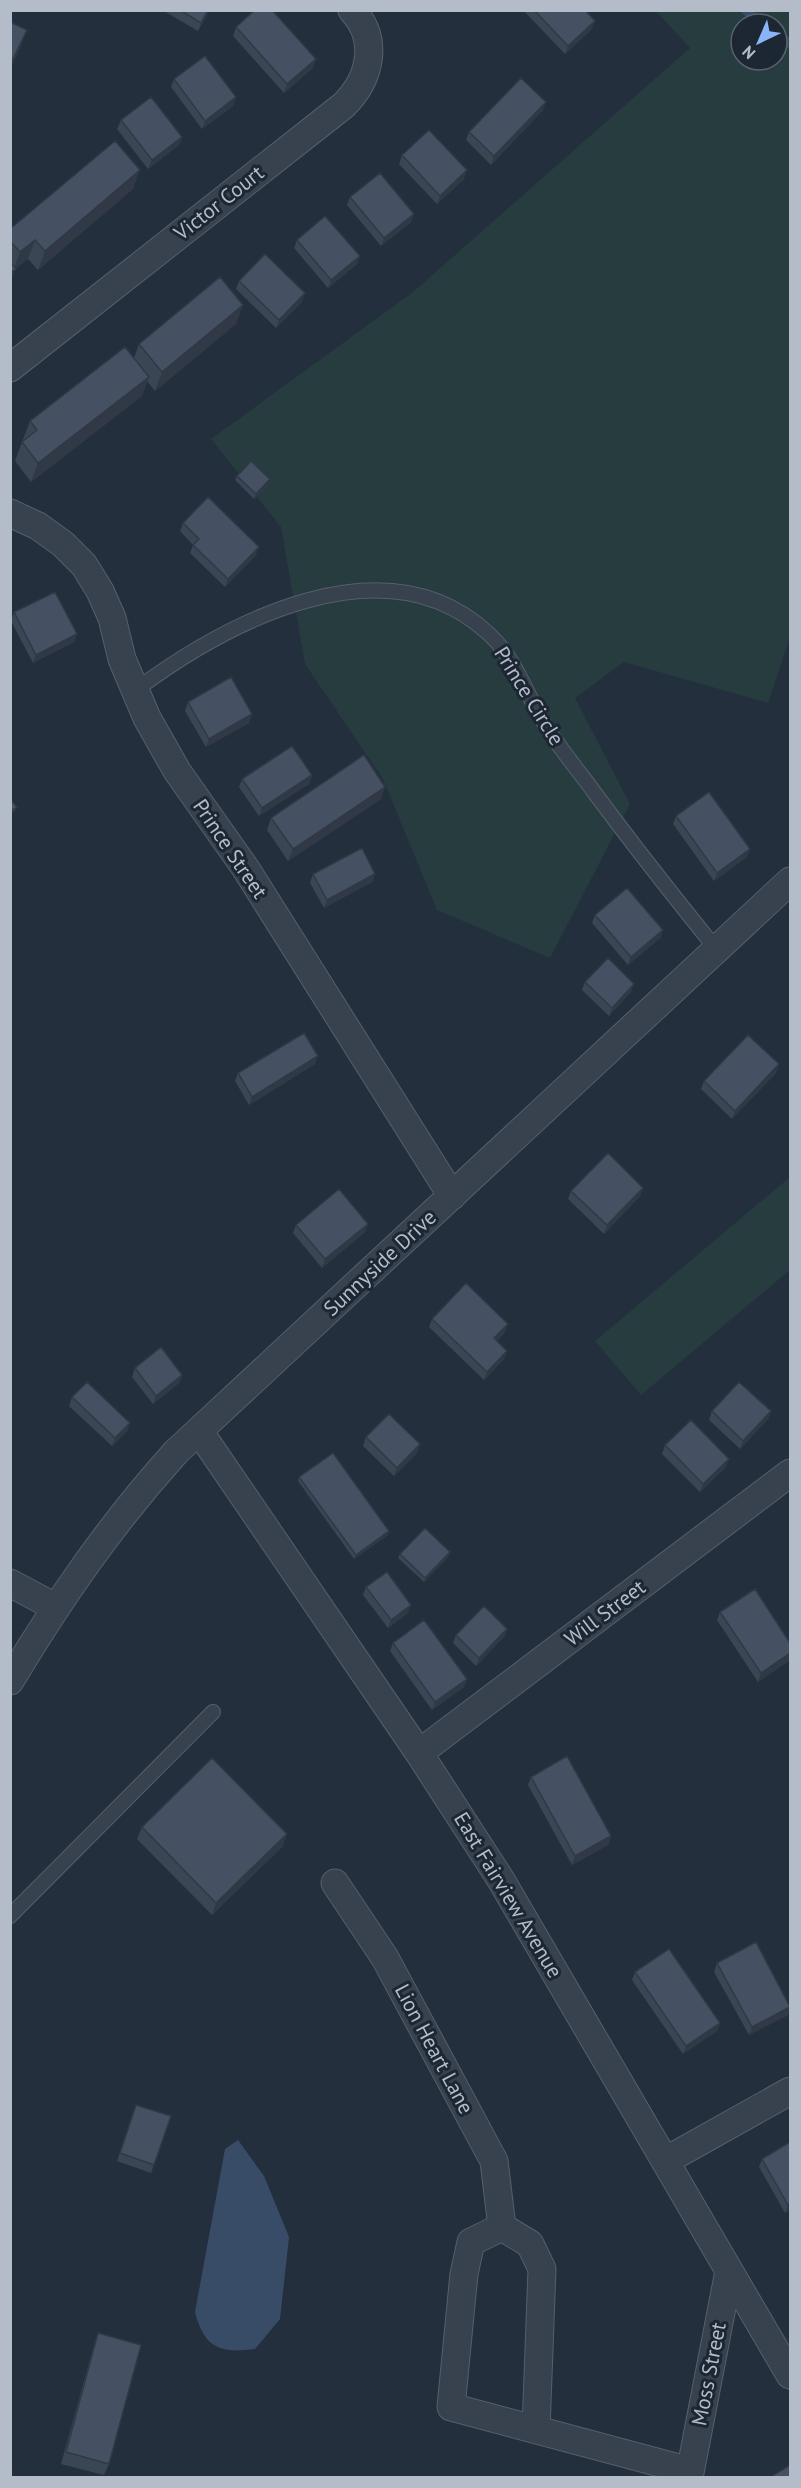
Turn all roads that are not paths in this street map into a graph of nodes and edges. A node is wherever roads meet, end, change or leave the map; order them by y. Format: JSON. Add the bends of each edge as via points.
{"nodes":[{"id":1,"x":352,"y":10,"type":"edge"},
{"id":2,"x":10,"y":368,"type":"edge"},
{"id":3,"x":10,"y":513,"type":"edge"},
{"id":4,"x":136,"y":689,"type":"junction"},
{"id":5,"x":790,"y":881,"type":"edge"},
{"id":6,"x":717,"y":950,"type":"junction"},
{"id":7,"x":452,"y":1196,"type":"junction"},
{"id":8,"x":199,"y":1431,"type":"junction"},
{"id":9,"x":790,"y":1473,"type":"edge"},
{"id":10,"x":10,"y":1582,"type":"edge"},
{"id":11,"x":55,"y":1607,"type":"junction"},
{"id":12,"x":10,"y":1681,"type":"edge"},
{"id":13,"x":213,"y":1712,"type":"dead end"},
{"id":14,"x":419,"y":1753,"type":"junction"},
{"id":15,"x":335,"y":1883,"type":"dead end"},
{"id":16,"x":10,"y":1916,"type":"edge"},
{"id":17,"x":790,"y":2091,"type":"edge"},
{"id":18,"x":665,"y":2161,"type":"junction"},
{"id":19,"x":502,"y":2227,"type":"junction"},
{"id":20,"x":729,"y":2271,"type":"junction"},
{"id":21,"x":790,"y":2375,"type":"edge"},
{"id":22,"x":536,"y":2430,"type":"junction"},
{"id":23,"x":689,"y":2474,"type":"edge"}],
"edges":[{"from":1,"to":2,"type":"street","name":"Victor Court","via":[[366,33],[369,53],[367,73],[345,105]]},
{"from":3,"to":4,"type":"street","name":"Prince Street","via":[[39,526],[84,566],[108,609],[122,659]]},
{"from":4,"to":6,"type":"lane","name":"Prince Circle","via":[[182,655],[234,627],[290,606],[347,592],[379,590],[442,603],[470,619],[505,651],[545,725]]},
{"from":4,"to":7,"type":"street","name":"Prince Street","via":[[147,718],[177,771],[246,869]]},
{"from":5,"to":6,"type":"street","name":"Sunnyside Drive"},
{"from":6,"to":7,"type":"street","name":"Sunnyside Drive"},
{"from":7,"to":8,"type":"street","name":"Sunnyside Drive"},
{"from":8,"to":11,"type":"street","name":"Sunnyside Drive","via":[[143,1489]]},
{"from":8,"to":14,"type":"street","name":"East Fairview Avenue"},
{"from":9,"to":14,"type":"street","name":"Will Street"},
{"from":10,"to":11,"type":"street"},
{"from":11,"to":12,"type":"street","name":"Sunnyside Drive"},
{"from":13,"to":16,"type":"lane"},
{"from":14,"to":18,"type":"street","name":"East Fairview Avenue","via":[[501,1880]]},
{"from":15,"to":19,"type":"street","name":"Lion Heart Lane","via":[[385,1958],[494,2161]]},
{"from":17,"to":18,"type":"street"},
{"from":18,"to":20,"type":"street","name":"East Fairview Avenue"},
{"from":19,"to":22,"type":"street","via":[[530,2244],[542,2269]]},
{"from":19,"to":22,"type":"street","via":[[471,2242],[464,2274],[451,2407]]},
{"from":20,"to":21,"type":"street","name":"East Fairview Avenue"},
{"from":20,"to":23,"type":"street","name":"Moss Street"},
{"from":22,"to":23,"type":"street"}]}
